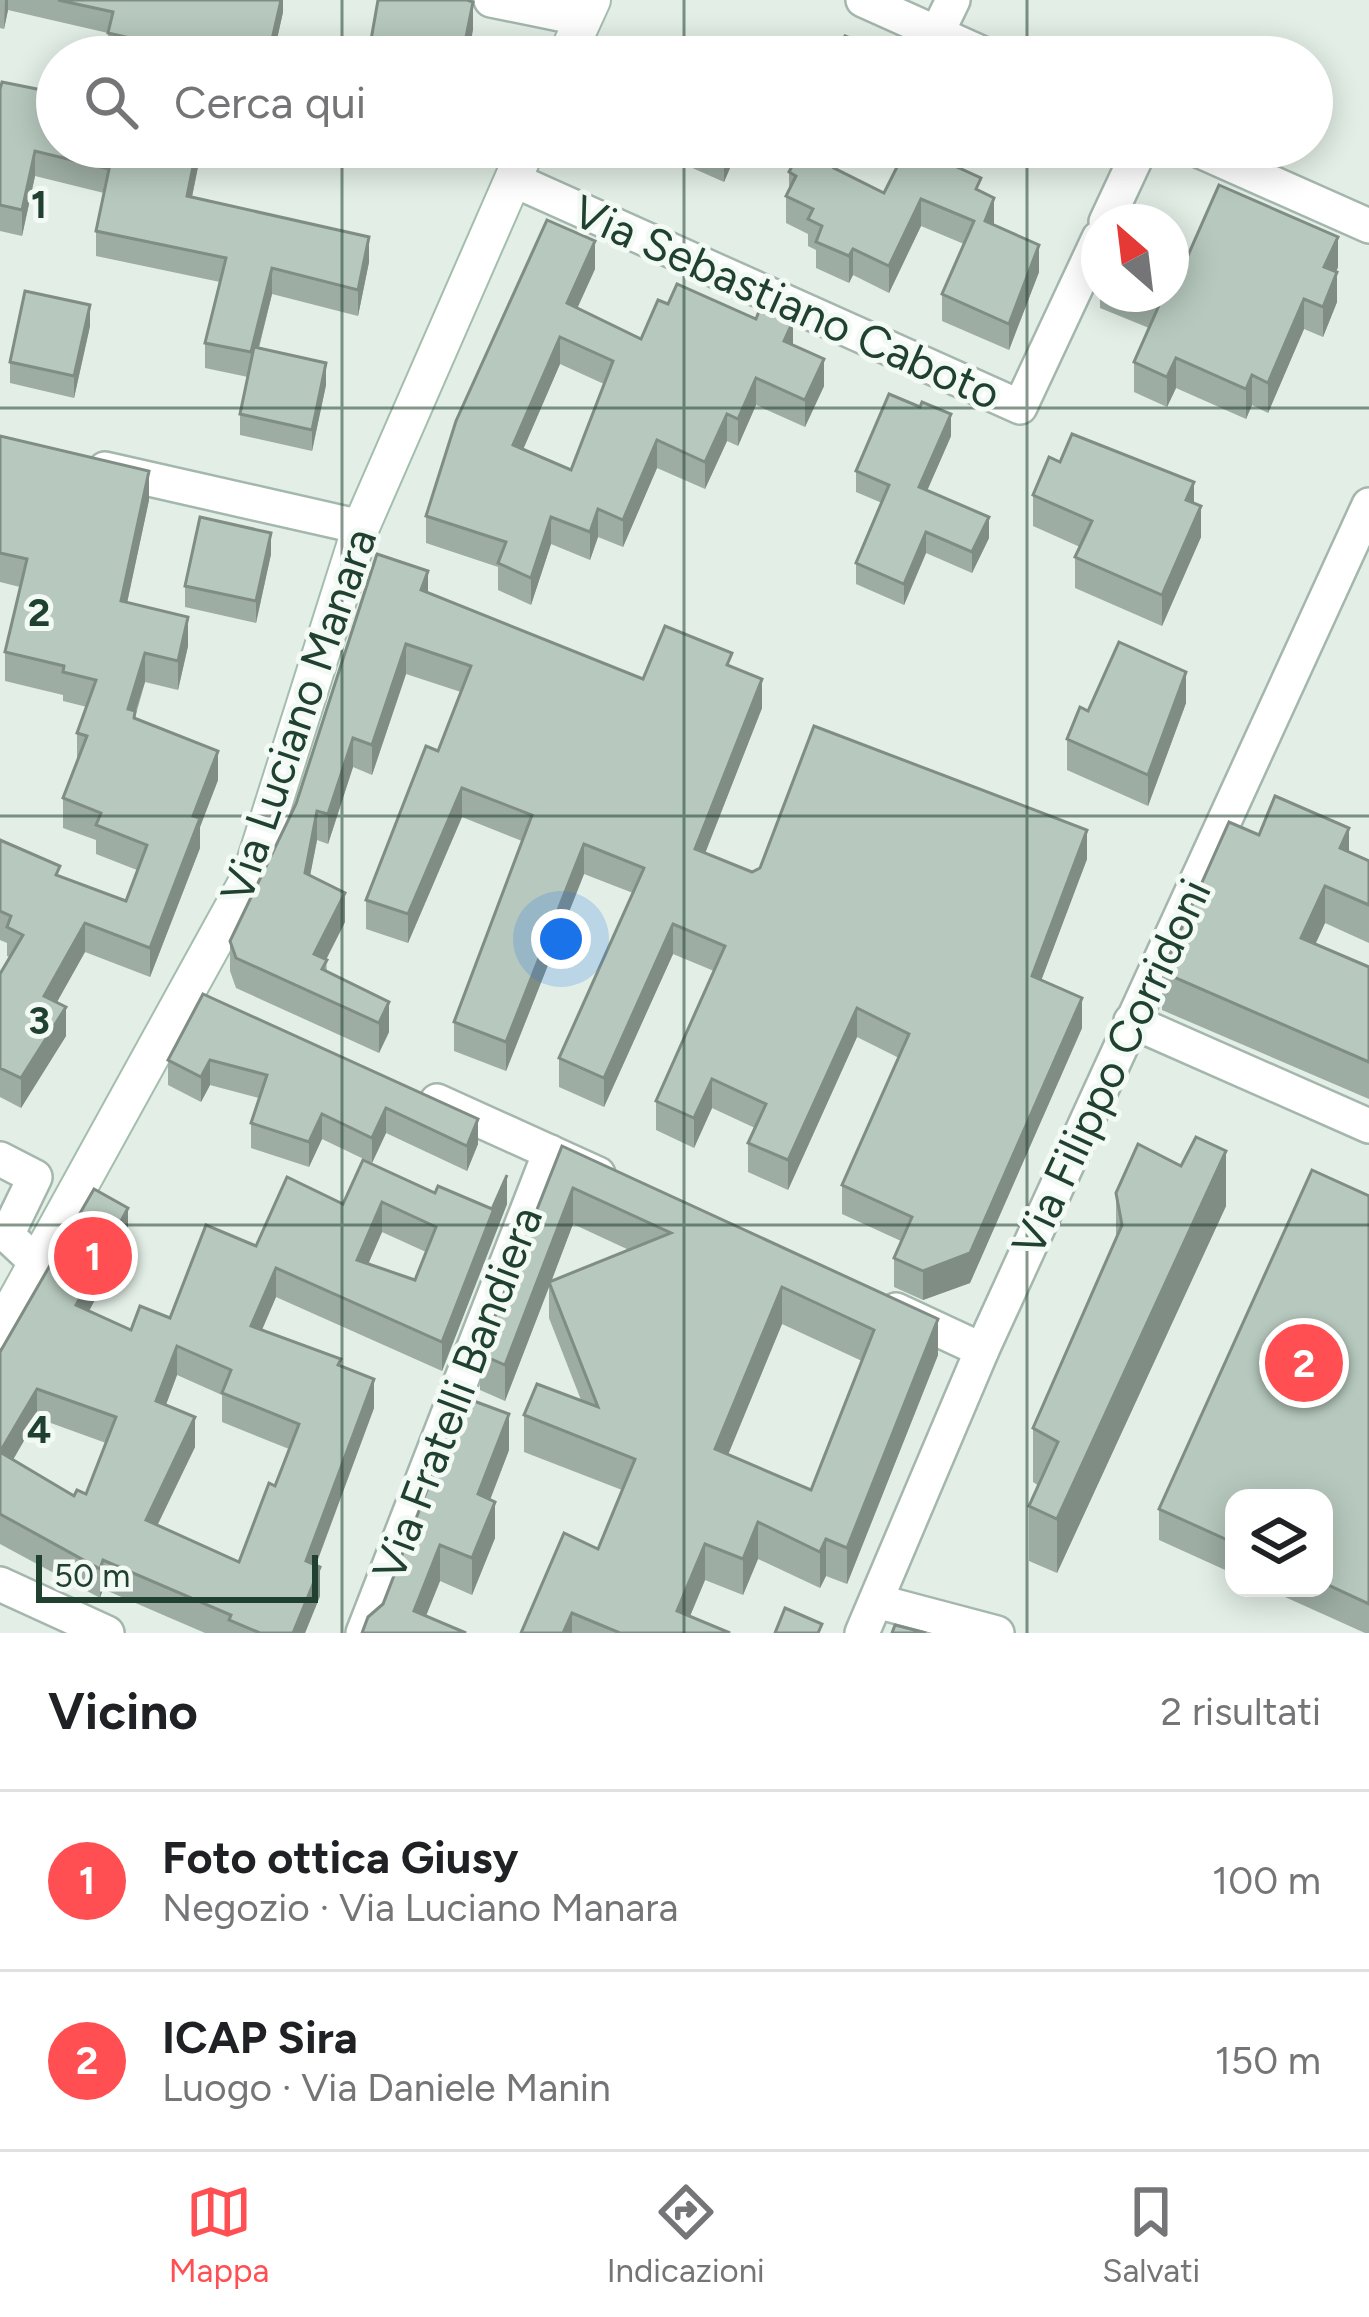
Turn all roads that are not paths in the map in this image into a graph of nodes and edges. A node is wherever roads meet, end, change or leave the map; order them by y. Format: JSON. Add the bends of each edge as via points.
{"nodes":[{"id":1,"x":491,"y":0,"type":"edge"},
{"id":2,"x":863,"y":0,"type":"edge"},
{"id":3,"x":953,"y":0,"type":"edge"},
{"id":4,"x":588,"y":9,"type":"edge"},
{"id":5,"x":937,"y":33,"type":"junction"},
{"id":6,"x":944,"y":36,"type":"edge"},
{"id":7,"x":519,"y":168,"type":"edge"},
{"id":8,"x":531,"y":168,"type":"edge"},
{"id":9,"x":1131,"y":168,"type":"edge"},
{"id":10,"x":1238,"y":168,"type":"edge"},
{"id":11,"x":1114,"y":204,"type":"edge"},
{"id":12,"x":1369,"y":226,"type":"edge"},
{"id":13,"x":1081,"y":277,"type":"edge"},
{"id":14,"x":68,"y":460,"type":"edge"},
{"id":15,"x":1369,"y":505,"type":"edge"},
{"id":16,"x":361,"y":526,"type":"junction"},
{"id":17,"x":1360,"y":552,"type":"edge"},
{"id":18,"x":1131,"y":1021,"type":"junction"},
{"id":19,"x":401,"y":1085,"type":"edge"},
{"id":20,"x":1369,"y":1126,"type":"edge"},
{"id":21,"x":550,"y":1153,"type":"junction"},
{"id":22,"x":0,"y":1159,"type":"edge"},
{"id":23,"x":637,"y":1192,"type":"edge"},
{"id":24,"x":4,"y":1239,"type":"edge"},
{"id":25,"x":37,"y":1263,"type":"junction"},
{"id":26,"x":874,"y":1300,"type":"edge"},
{"id":27,"x":0,"y":1330,"type":"edge"},
{"id":28,"x":982,"y":1350,"type":"junction"},
{"id":29,"x":0,"y":1584,"type":"edge"},
{"id":30,"x":876,"y":1601,"type":"junction"},
{"id":31,"x":106,"y":1633,"type":"edge"},
{"id":32,"x":363,"y":1633,"type":"edge"},
{"id":33,"x":862,"y":1633,"type":"edge"},
{"id":34,"x":997,"y":1633,"type":"edge"}],
"edges":[{"from":1,"to":4,"type":"street"},
{"from":2,"to":5,"type":"street"},
{"from":3,"to":5,"type":"street"},
{"from":5,"to":6,"type":"street"},
{"from":7,"to":16,"type":"main road","name":"Via Luciano Manara"},
{"from":8,"to":13,"type":"street","name":"Via Sebastiano Caboto","via":[[1020,407]]},
{"from":9,"to":11,"type":"street"},
{"from":10,"to":12,"type":"street"},
{"from":14,"to":16,"type":"street"},
{"from":15,"to":17,"type":"street","name":"Via Filippo Corridoni"},
{"from":16,"to":25,"type":"main road","name":"Via Luciano Manara","via":[[251,875],[200,994]]},
{"from":17,"to":18,"type":"street","name":"Via Filippo Corridoni"},
{"from":18,"to":20,"type":"street"},
{"from":18,"to":28,"type":"street","name":"Via Filippo Corridoni"},
{"from":19,"to":21,"type":"street"},
{"from":21,"to":23,"type":"street"},
{"from":21,"to":32,"type":"street","name":"Via Fratelli Bandiera"},
{"from":22,"to":24,"type":"street","via":[[35,1177]]},
{"from":24,"to":25,"type":"street"},
{"from":25,"to":27,"type":"main road","name":"Via Luciano Manara"},
{"from":26,"to":28,"type":"street"},
{"from":28,"to":30,"type":"street","name":"Via Filippo Corridoni"},
{"from":29,"to":31,"type":"street"},
{"from":30,"to":33,"type":"street","name":"Via Filippo Corridoni"},
{"from":30,"to":34,"type":"street"}]}
